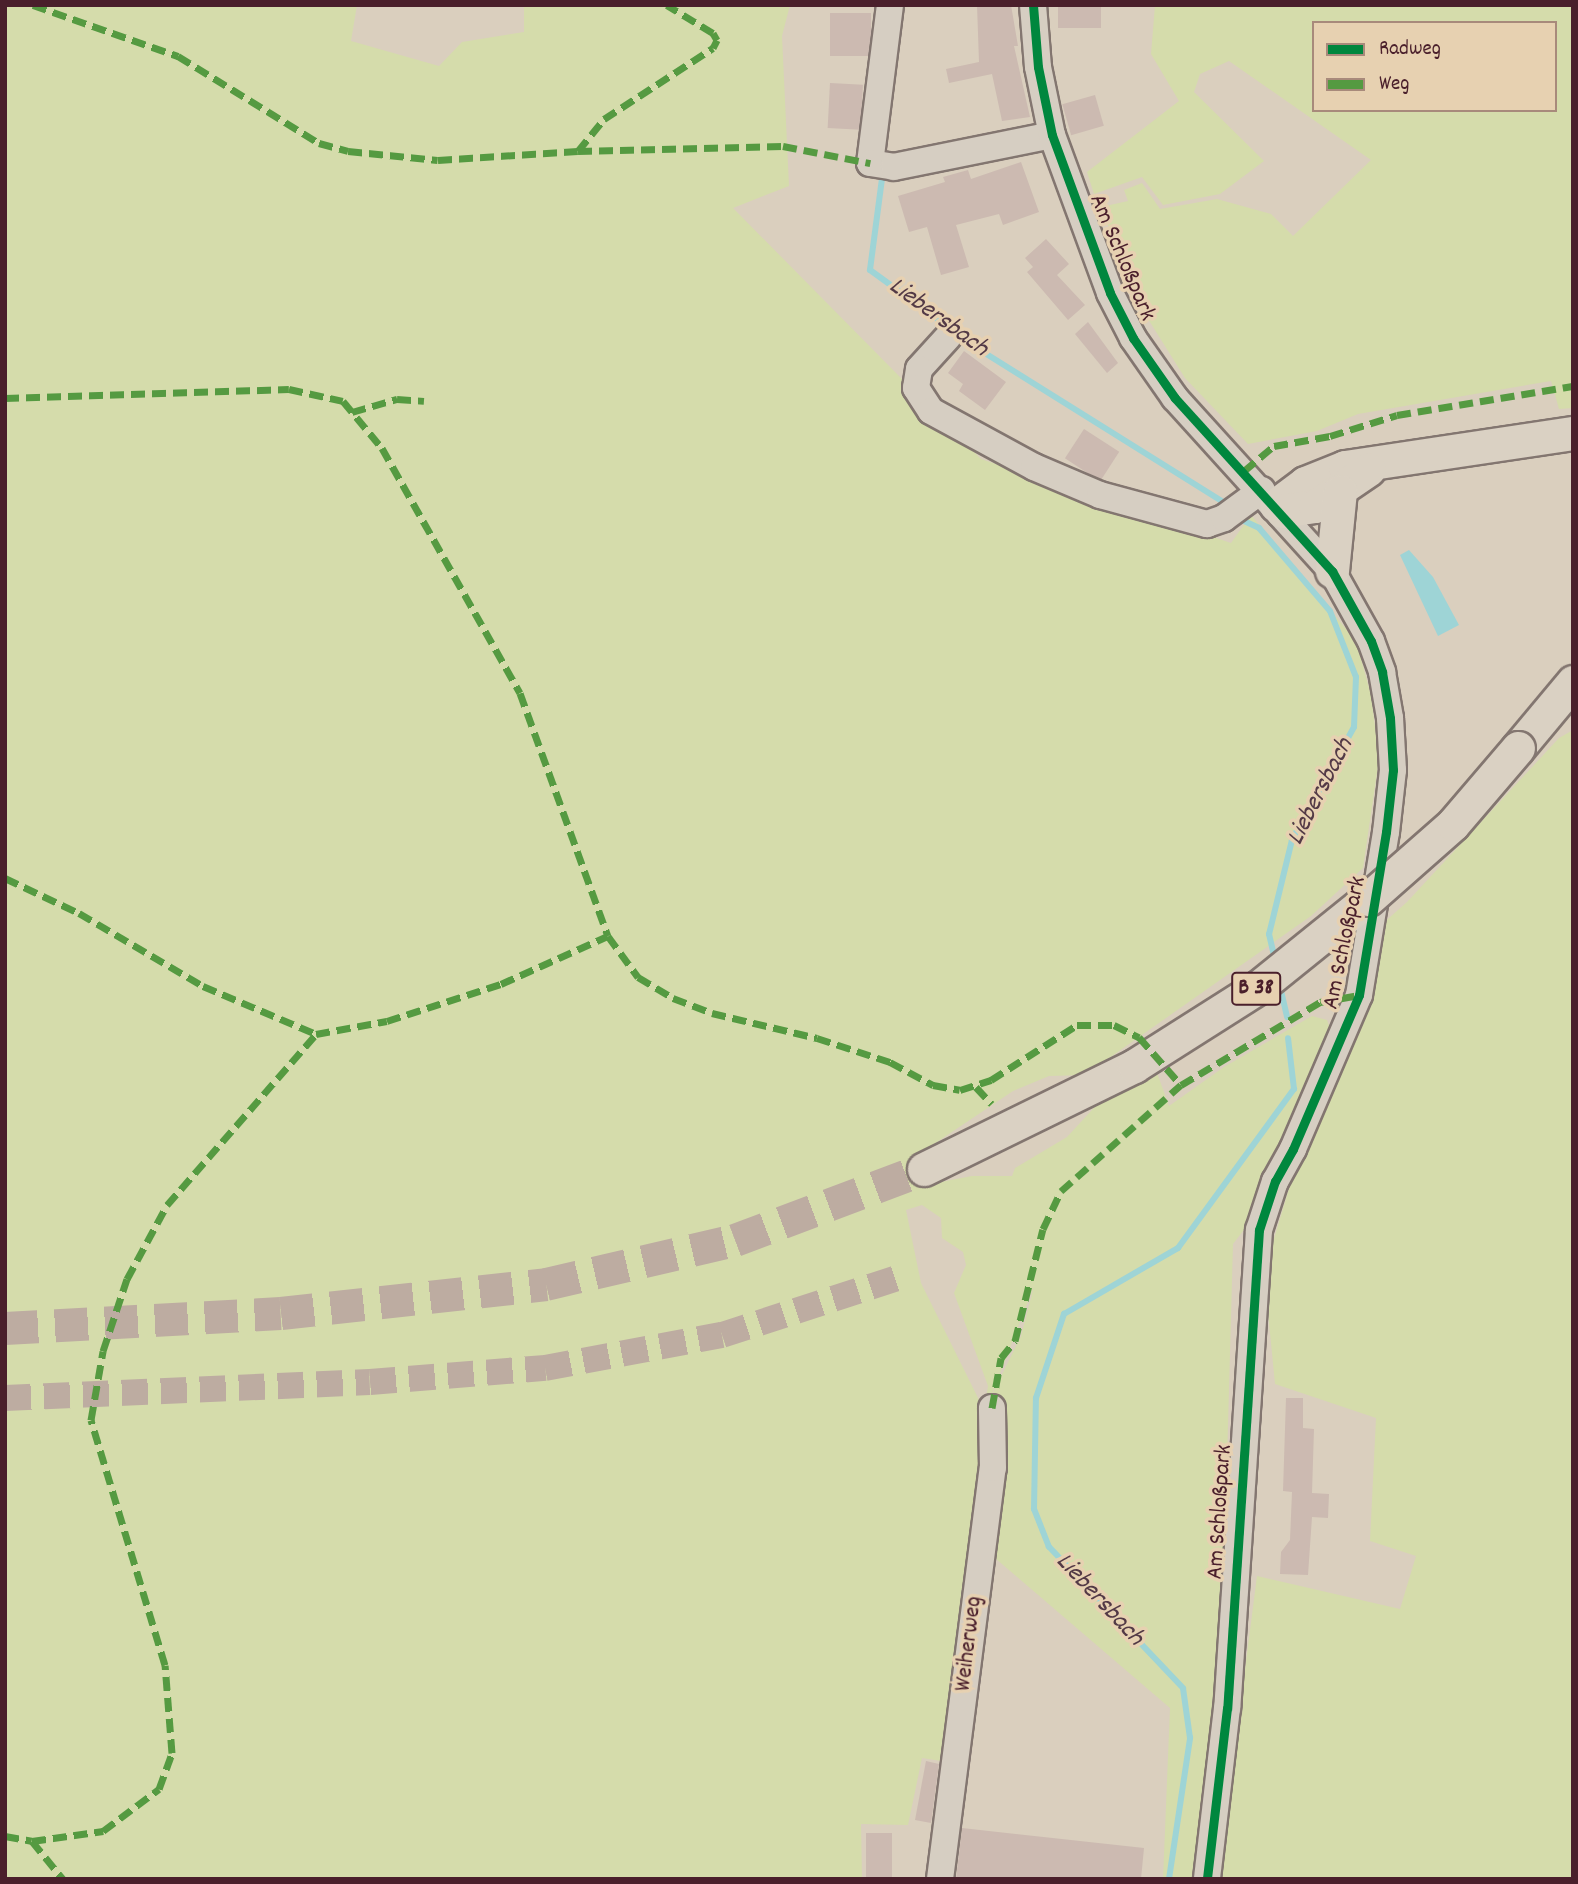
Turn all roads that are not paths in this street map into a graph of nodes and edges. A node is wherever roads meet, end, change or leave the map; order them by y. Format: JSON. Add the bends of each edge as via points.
{"nodes":[{"id":1,"x":890,"y":5,"type":"edge"},
{"id":2,"x":1033,"y":5,"type":"edge"},
{"id":3,"x":1052,"y":135,"type":"junction"},
{"id":4,"x":948,"y":337,"type":"dead end"},
{"id":5,"x":1573,"y":433,"type":"edge"},
{"id":6,"x":1389,"y":459,"type":"junction"},
{"id":7,"x":1340,"y":491,"type":"junction"},
{"id":8,"x":1273,"y":502,"type":"junction"},
{"id":9,"x":1332,"y":571,"type":"junction"},
{"id":10,"x":1573,"y":682,"type":"edge"},
{"id":11,"x":1573,"y":720,"type":"edge"},
{"id":12,"x":1518,"y":748,"type":"junction"},
{"id":13,"x":924,"y":1169,"type":"tunnel mouth"},
{"id":14,"x":992,"y":1408,"type":"dead end"},
{"id":15,"x":940,"y":1879,"type":"edge"},
{"id":16,"x":1207,"y":1879,"type":"edge"}],
"edges":[{"from":1,"to":3,"type":"street","via":[[882,165]]},
{"from":2,"to":3,"type":"street","name":"Am Schloßpark","via":[[1038,67]]},
{"from":3,"to":8,"type":"street","name":"Am Schloßpark","via":[[1110,293],[1133,338],[1175,398]]},
{"from":4,"to":8,"type":"street","via":[[919,369],[916,388],[931,411],[1034,467],[1100,495],[1207,524]]},
{"from":5,"to":6,"type":"main road"},
{"from":6,"to":7,"type":"main road"},
{"from":6,"to":8,"type":"main road","via":[[1322,474]]},
{"from":7,"to":8,"type":"main road","via":[[1315,506]]},
{"from":7,"to":9,"type":"main road"},
{"from":8,"to":9,"type":"street","name":"Am Schloßpark"},
{"from":9,"to":16,"type":"street","name":"Am Schloßpark","via":[[1352,601],[1382,672],[1393,770],[1359,995],[1275,1181],[1259,1230],[1227,1708]]},
{"from":10,"to":12,"type":"main road","number":"B 38"},
{"from":11,"to":12,"type":"main road"},
{"from":12,"to":13,"type":"main road","number":"B 38","bridge":true,"via":[[1452,824],[1260,986],[1135,1066]]},
{"from":14,"to":15,"type":"street","name":"Weiherweg","via":[[993,1468]]}]}
